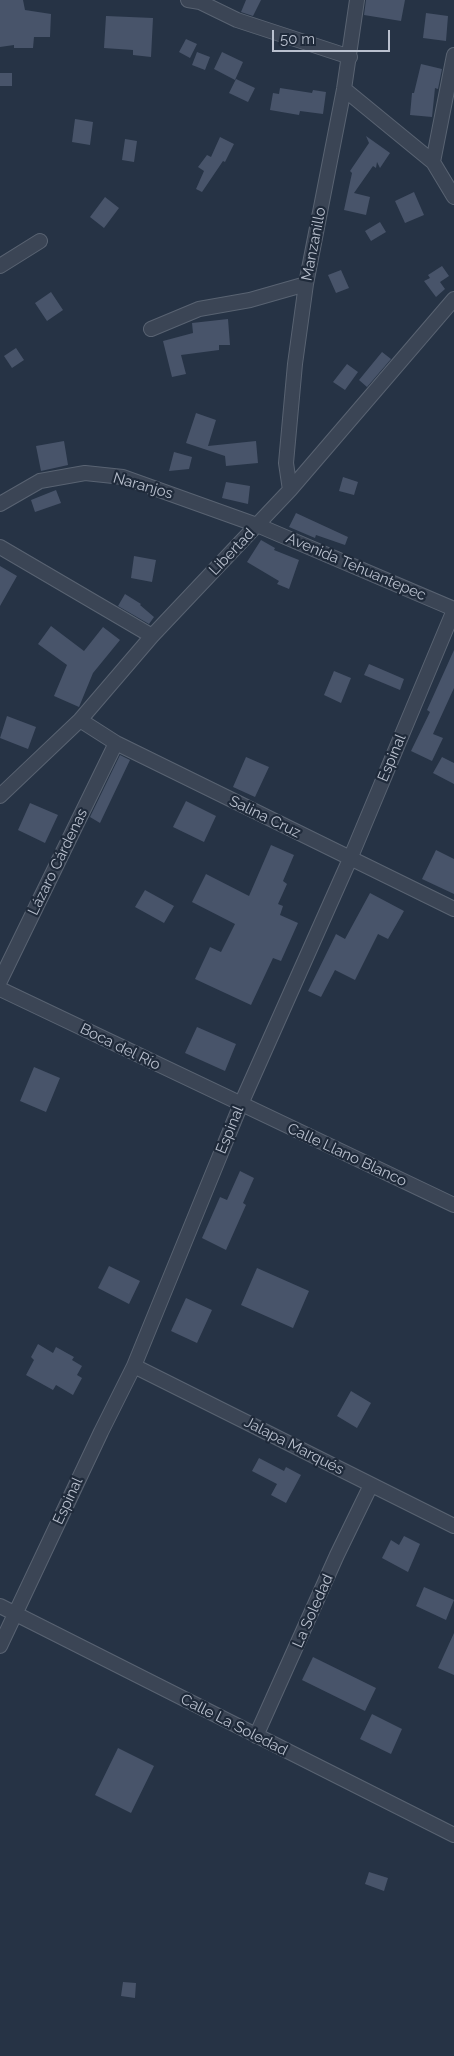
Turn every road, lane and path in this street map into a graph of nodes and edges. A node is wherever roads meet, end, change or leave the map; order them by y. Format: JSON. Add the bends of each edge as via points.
{"nodes":[{"id":1,"x":357,"y":0,"type":"edge"},
{"id":2,"x":196,"y":1,"type":"edge"},
{"id":3,"x":454,"y":55,"type":"edge"},
{"id":4,"x":350,"y":56,"type":"junction"},
{"id":5,"x":344,"y":89,"type":"junction"},
{"id":6,"x":433,"y":162,"type":"junction"},
{"id":7,"x":454,"y":196,"type":"edge"},
{"id":8,"x":40,"y":241,"type":"dead end"},
{"id":9,"x":0,"y":266,"type":"edge"},
{"id":10,"x":306,"y":284,"type":"junction"},
{"id":11,"x":454,"y":299,"type":"edge"},
{"id":12,"x":151,"y":329,"type":"dead end"},
{"id":13,"x":290,"y":490,"type":"junction"},
{"id":14,"x":0,"y":504,"type":"edge"},
{"id":15,"x":257,"y":525,"type":"junction"},
{"id":16,"x":0,"y":547,"type":"edge"},
{"id":17,"x":454,"y":610,"type":"edge"},
{"id":18,"x":152,"y":636,"type":"junction"},
{"id":19,"x":80,"y":720,"type":"junction"},
{"id":20,"x":116,"y":743,"type":"junction"},
{"id":21,"x":0,"y":796,"type":"edge"},
{"id":22,"x":350,"y":859,"type":"junction"},
{"id":23,"x":454,"y":909,"type":"edge"},
{"id":24,"x":0,"y":981,"type":"edge"},
{"id":25,"x":0,"y":989,"type":"edge"},
{"id":26,"x":240,"y":1104,"type":"junction"},
{"id":27,"x":454,"y":1205,"type":"edge"},
{"id":28,"x":134,"y":1366,"type":"junction"},
{"id":29,"x":371,"y":1485,"type":"junction"},
{"id":30,"x":454,"y":1526,"type":"edge"},
{"id":31,"x":0,"y":1606,"type":"edge"},
{"id":32,"x":15,"y":1614,"type":"junction"},
{"id":33,"x":0,"y":1646,"type":"edge"},
{"id":34,"x":256,"y":1736,"type":"junction"},
{"id":35,"x":454,"y":1836,"type":"edge"}],
"edges":[{"from":1,"to":4,"type":"street","name":"Manzanillo"},
{"from":2,"to":4,"type":"street","via":[[237,20]]},
{"from":3,"to":6,"type":"street"},
{"from":4,"to":5,"type":"street","name":"Manzanillo"},
{"from":5,"to":6,"type":"street"},
{"from":5,"to":10,"type":"street","name":"Manzanillo"},
{"from":6,"to":7,"type":"street"},
{"from":8,"to":9,"type":"street"},
{"from":10,"to":12,"type":"street","via":[[250,300],[200,309]]},
{"from":10,"to":13,"type":"street","name":"Manzanillo","via":[[286,464]]},
{"from":11,"to":13,"type":"street","name":"Libertad"},
{"from":13,"to":15,"type":"street","name":"Libertad"},
{"from":14,"to":15,"type":"street","name":"Naranjos","via":[[40,481],[85,473],[122,477]]},
{"from":15,"to":17,"type":"street","name":"Avenida Tehuantepec"},
{"from":15,"to":18,"type":"street","name":"Libertad"},
{"from":16,"to":18,"type":"street"},
{"from":17,"to":22,"type":"street","name":"Espinal"},
{"from":18,"to":19,"type":"street","name":"Libertad"},
{"from":19,"to":20,"type":"street","name":"Salina Cruz"},
{"from":19,"to":21,"type":"street","name":"Libertad"},
{"from":20,"to":22,"type":"street","name":"Salina Cruz"},
{"from":20,"to":24,"type":"street","name":"Lázaro Cárdenas"},
{"from":22,"to":23,"type":"street","name":"Salina Cruz"},
{"from":22,"to":26,"type":"street","name":"Espinal"},
{"from":25,"to":26,"type":"street","name":"Boca del Río"},
{"from":26,"to":27,"type":"street","name":"Calle Llano Blanco"},
{"from":26,"to":28,"type":"street","name":"Espinal"},
{"from":28,"to":29,"type":"street","name":"Jalapa Marqués"},
{"from":28,"to":32,"type":"street","name":"Espinal"},
{"from":29,"to":30,"type":"street","name":"Jalapa Marqués"},
{"from":29,"to":34,"type":"street","name":"La Soledad"},
{"from":31,"to":32,"type":"street","name":"Calle La Soledad"},
{"from":32,"to":33,"type":"street","name":"Espinal"},
{"from":32,"to":34,"type":"street","name":"Calle La Soledad"},
{"from":34,"to":35,"type":"street","name":"Calle La Soledad"}]}
